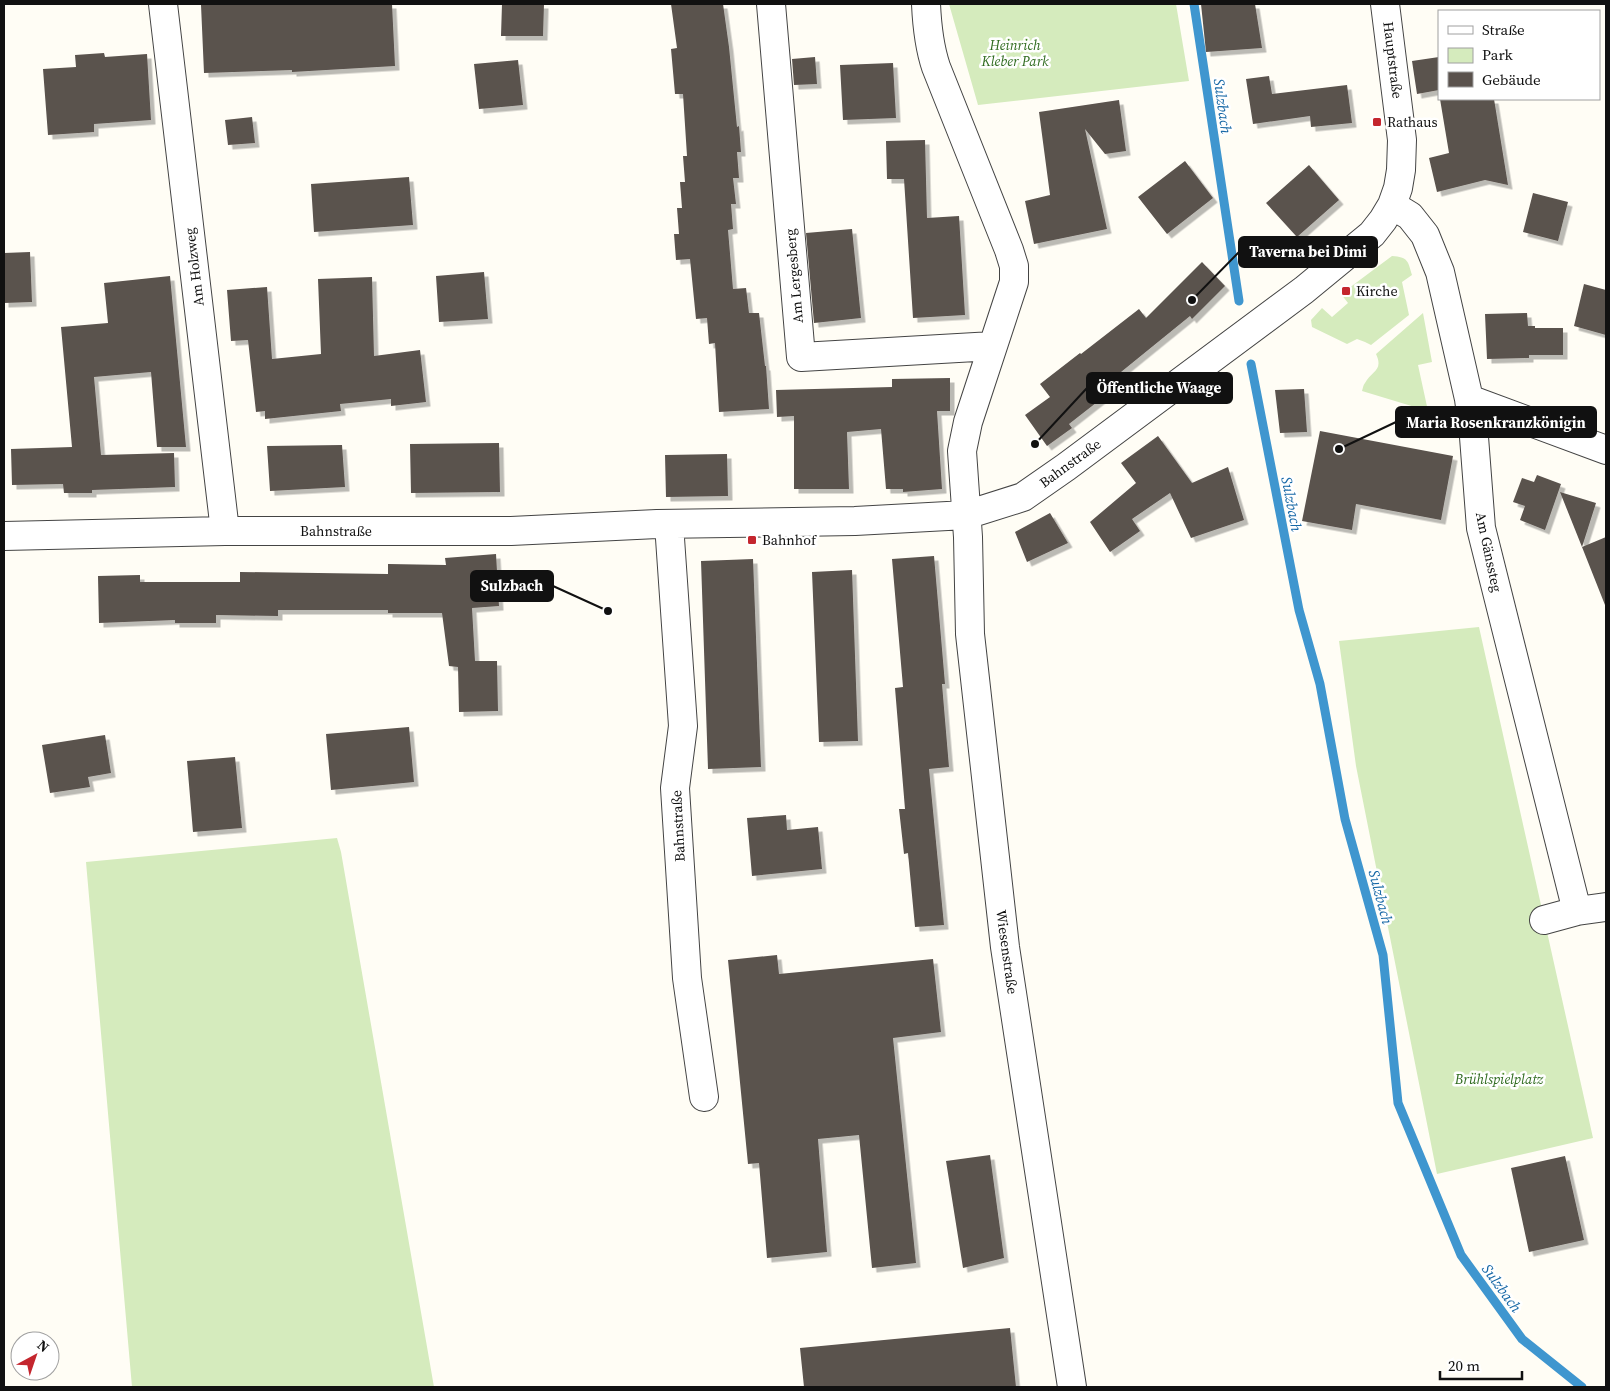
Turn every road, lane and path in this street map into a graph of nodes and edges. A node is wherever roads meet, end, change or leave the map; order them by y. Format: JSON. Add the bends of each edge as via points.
{"nodes":[{"id":1,"x":163,"y":4,"type":"edge"},
{"id":2,"x":771,"y":4,"type":"edge"},
{"id":3,"x":926,"y":4,"type":"edge"},
{"id":4,"x":1386,"y":4,"type":"edge"},
{"id":5,"x":1392,"y":205,"type":"junction"},
{"id":6,"x":993,"y":346,"type":"junction"},
{"id":7,"x":1469,"y":399,"type":"junction"},
{"id":8,"x":1606,"y":450,"type":"edge"},
{"id":9,"x":966,"y":515,"type":"junction"},
{"id":10,"x":669,"y":524,"type":"junction"},
{"id":11,"x":225,"y":531,"type":"junction"},
{"id":12,"x":4,"y":536,"type":"edge"},
{"id":13,"x":1606,"y":907,"type":"edge"},
{"id":14,"x":1577,"y":911,"type":"junction"},
{"id":15,"x":1544,"y":920,"type":"dead end"},
{"id":16,"x":704,"y":1097,"type":"dead end"},
{"id":17,"x":1072,"y":1387,"type":"edge"}],
"edges":[{"from":1,"to":11,"type":"street","name":"Am Holzweg"},
{"from":2,"to":6,"type":"street","name":"Am Lergesberg","via":[[801,357]]},
{"from":3,"to":6,"type":"street","via":[[929,42],[936,67],[1014,266],[1014,282]]},
{"from":4,"to":5,"type":"street","name":"Hauptstraße","via":[[1402,140],[1401,170]]},
{"from":5,"to":7,"type":"street","name":"Am Gänssteg","via":[[1410,216],[1425,235],[1440,272]]},
{"from":5,"to":9,"type":"street","name":"Bahnstraße","via":[[1372,234],[1336,264],[1066,467],[1023,497]]},
{"from":6,"to":9,"type":"street","via":[[968,422],[962,452]]},
{"from":7,"to":8,"type":"street"},
{"from":7,"to":14,"type":"street","name":"Am Gänssteg","via":[[1481,528]]},
{"from":9,"to":10,"type":"street","name":"Bahnstraße","via":[[855,521]]},
{"from":9,"to":17,"type":"street","name":"Wiesenstraße","via":[[970,634],[1005,947]]},
{"from":10,"to":11,"type":"street","name":"Bahnstraße","via":[[511,531]]},
{"from":10,"to":16,"type":"street","name":"Bahnstraße","via":[[683,726],[675,788],[687,978]]},
{"from":11,"to":12,"type":"street","name":"Bahnstraße"},
{"from":13,"to":14,"type":"street"},
{"from":14,"to":15,"type":"street"}]}
